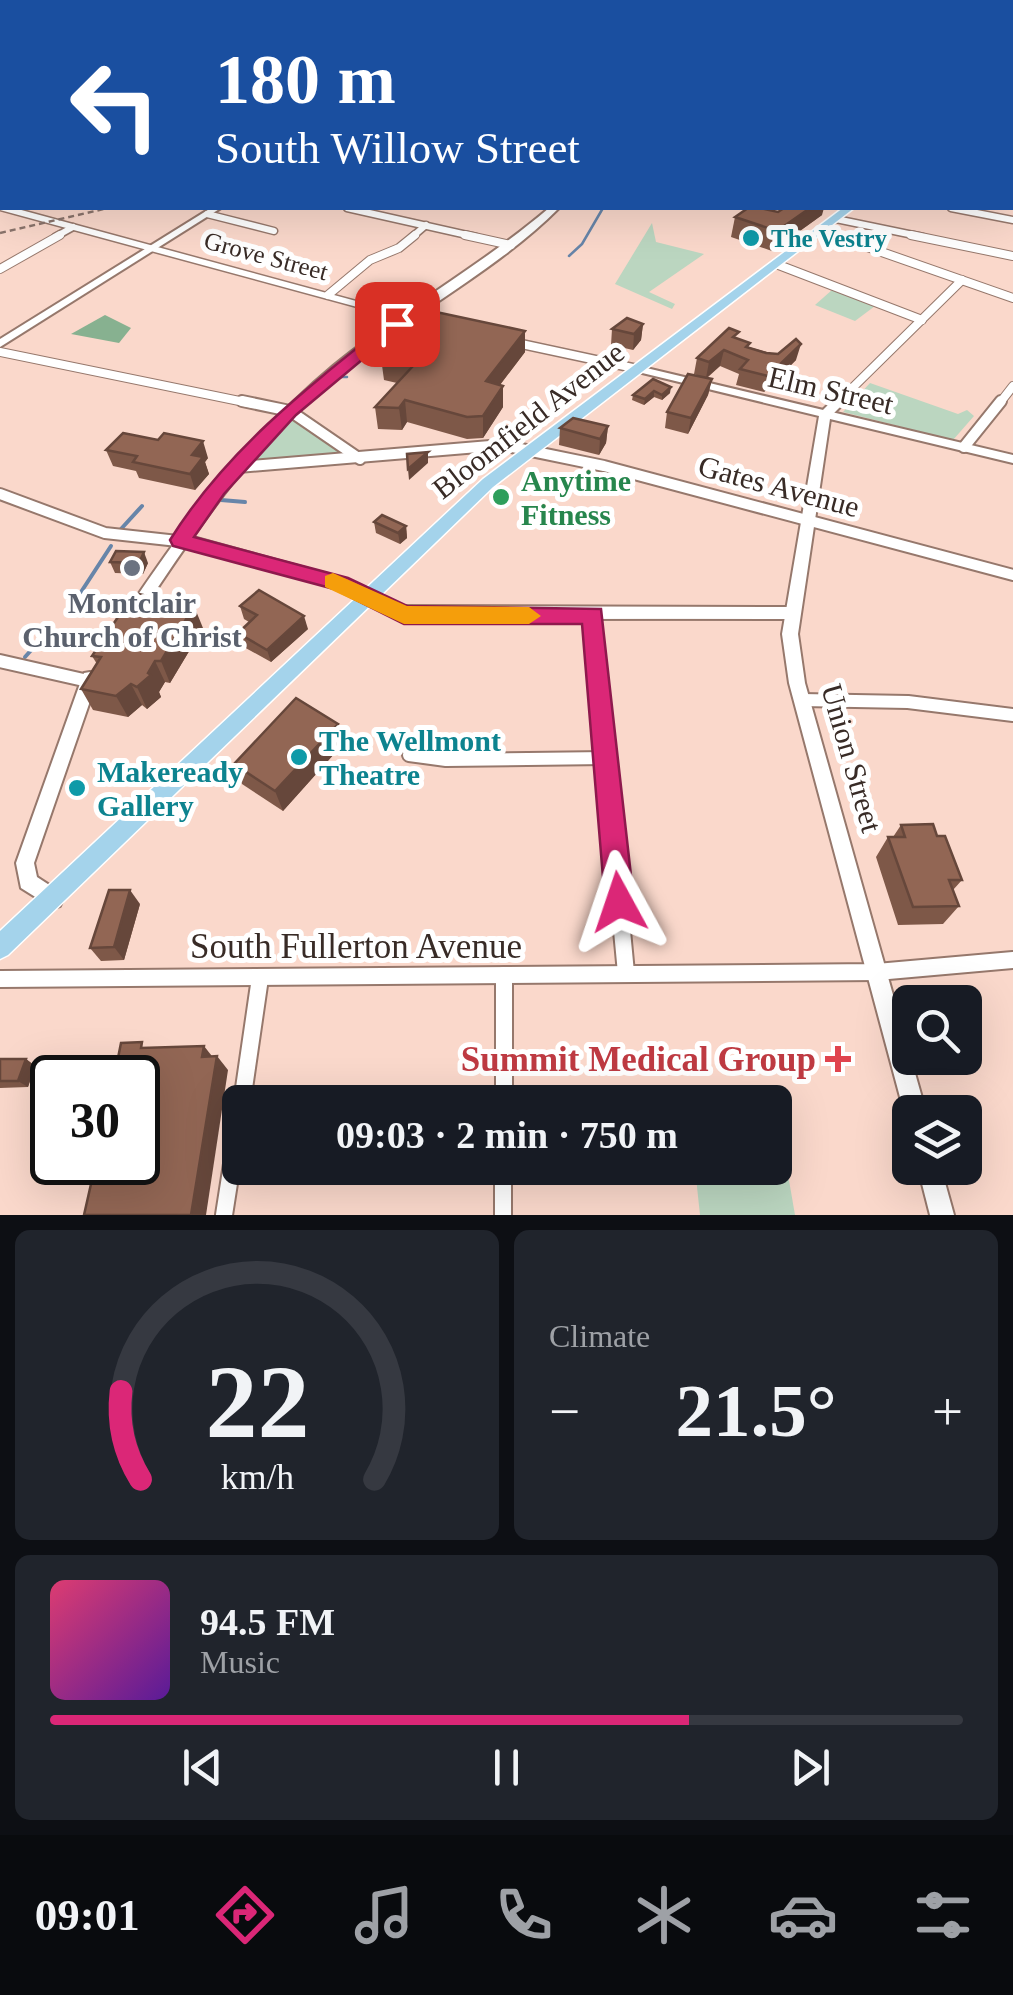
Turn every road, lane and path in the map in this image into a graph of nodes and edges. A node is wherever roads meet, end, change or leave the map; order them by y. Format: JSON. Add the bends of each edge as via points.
{"nodes":[{"id":1,"x":11,"y":210,"type":"edge"},
{"id":2,"x":355,"y":210,"type":"edge"},
{"id":3,"x":552,"y":210,"type":"edge"},
{"id":4,"x":847,"y":210,"type":"edge"},
{"id":5,"x":960,"y":210,"type":"edge"},
{"id":6,"x":211,"y":211,"type":"edge"},
{"id":7,"x":836,"y":219,"type":"junction"},
{"id":8,"x":1013,"y":220,"type":"edge"},
{"id":9,"x":426,"y":225,"type":"junction"},
{"id":10,"x":73,"y":227,"type":"junction"},
{"id":11,"x":820,"y":230,"type":"junction"},
{"id":12,"x":274,"y":231,"type":"dead end"},
{"id":13,"x":512,"y":245,"type":"junction"},
{"id":14,"x":152,"y":248,"type":"junction"},
{"id":15,"x":1013,"y":256,"type":"edge"},
{"id":16,"x":776,"y":264,"type":"junction"},
{"id":17,"x":0,"y":269,"type":"edge"},
{"id":18,"x":962,"y":280,"type":"junction"},
{"id":19,"x":328,"y":296,"type":"junction"},
{"id":20,"x":1013,"y":298,"type":"edge"},
{"id":21,"x":408,"y":317,"type":"junction"},
{"id":22,"x":922,"y":320,"type":"junction"},
{"id":23,"x":440,"y":324,"type":"edge"},
{"id":24,"x":497,"y":338,"type":"edge"},
{"id":25,"x":0,"y":348,"type":"edge"},
{"id":26,"x":638,"y":370,"type":"junction"},
{"id":27,"x":1013,"y":386,"type":"edge"},
{"id":28,"x":290,"y":411,"type":"junction"},
{"id":29,"x":825,"y":415,"type":"junction"},
{"id":30,"x":964,"y":447,"type":"junction"},
{"id":31,"x":532,"y":450,"type":"junction"},
{"id":32,"x":360,"y":459,"type":"junction"},
{"id":33,"x":1013,"y":459,"type":"edge"},
{"id":34,"x":238,"y":466,"type":"junction"},
{"id":35,"x":0,"y":494,"type":"edge"},
{"id":36,"x":808,"y":518,"type":"junction"},
{"id":37,"x":180,"y":540,"type":"junction"},
{"id":38,"x":1013,"y":575,"type":"edge"},
{"id":39,"x":367,"y":598,"type":"junction"},
{"id":40,"x":794,"y":613,"type":"junction"},
{"id":41,"x":593,"y":615,"type":"junction"},
{"id":42,"x":130,"y":618,"type":"edge"},
{"id":43,"x":0,"y":661,"type":"edge"},
{"id":44,"x":92,"y":674,"type":"joint"},
{"id":45,"x":802,"y":700,"type":"junction"},
{"id":46,"x":1013,"y":714,"type":"edge"},
{"id":47,"x":409,"y":755,"type":"dead end"},
{"id":48,"x":606,"y":758,"type":"junction"},
{"id":49,"x":53,"y":899,"type":"junction"},
{"id":50,"x":0,"y":946,"type":"edge"},
{"id":51,"x":1013,"y":960,"type":"edge"},
{"id":52,"x":877,"y":972,"type":"junction"},
{"id":53,"x":626,"y":973,"type":"junction"},
{"id":54,"x":504,"y":974,"type":"junction"},
{"id":55,"x":260,"y":978,"type":"junction"},
{"id":56,"x":0,"y":979,"type":"edge"},
{"id":57,"x":244,"y":1085,"type":"edge"},
{"id":58,"x":504,"y":1085,"type":"edge"},
{"id":59,"x":910,"y":1095,"type":"edge"},
{"id":60,"x":229,"y":1185,"type":"edge"},
{"id":61,"x":504,"y":1185,"type":"edge"},
{"id":62,"x":934,"y":1185,"type":"edge"},
{"id":63,"x":224,"y":1215,"type":"edge"},
{"id":64,"x":503,"y":1215,"type":"edge"},
{"id":65,"x":942,"y":1215,"type":"edge"}],
"edges":[{"from":1,"to":10,"type":"main road","name":"Grove Street"},
{"from":2,"to":9,"type":"street"},
{"from":3,"to":13,"type":"street"},
{"from":4,"to":7,"type":"main road","name":"Bloomfield Avenue"},
{"from":5,"to":8,"type":"street"},
{"from":6,"to":12,"type":"street"},
{"from":6,"to":14,"type":"street"},
{"from":7,"to":11,"type":"main road","name":"Bloomfield Avenue"},
{"from":7,"to":15,"type":"street"},
{"from":9,"to":13,"type":"street"},
{"from":9,"to":19,"type":"street"},
{"from":10,"to":14,"type":"main road","name":"Grove Street"},
{"from":10,"to":17,"type":"street"},
{"from":11,"to":16,"type":"main road","name":"Bloomfield Avenue"},
{"from":11,"to":18,"type":"street"},
{"from":13,"to":21,"type":"street"},
{"from":14,"to":19,"type":"main road","name":"Grove Street"},
{"from":14,"to":25,"type":"street"},
{"from":16,"to":22,"type":"street"},
{"from":16,"to":26,"type":"main road","name":"Bloomfield Avenue"},
{"from":18,"to":20,"type":"street"},
{"from":18,"to":22,"type":"street"},
{"from":19,"to":21,"type":"main road","name":"Grove Street"},
{"from":21,"to":23,"type":"main road","name":"Grove Street"},
{"from":21,"to":28,"type":"street"},
{"from":22,"to":29,"type":"street"},
{"from":24,"to":26,"type":"main road"},
{"from":25,"to":28,"type":"street"},
{"from":26,"to":29,"type":"street","name":"Elm Street"},
{"from":26,"to":31,"type":"main road","name":"Bloomfield Avenue"},
{"from":27,"to":30,"type":"street"},
{"from":28,"to":32,"type":"street"},
{"from":28,"to":34,"type":"street"},
{"from":29,"to":30,"type":"street","name":"Elm Street"},
{"from":29,"to":36,"type":"street","name":"Union Street"},
{"from":30,"to":33,"type":"street","name":"Elm Street"},
{"from":31,"to":32,"type":"street","name":"Gates Avenue","via":[[491,445]]},
{"from":31,"to":36,"type":"street","name":"Gates Avenue"},
{"from":31,"to":39,"type":"main road","name":"Bloomfield Avenue"},
{"from":32,"to":34,"type":"street","name":"Gates Avenue"},
{"from":34,"to":37,"type":"street"},
{"from":35,"to":37,"type":"street","via":[[105,533]]},
{"from":36,"to":38,"type":"street","name":"Gates Avenue"},
{"from":36,"to":40,"type":"street","name":"Union Street"},
{"from":37,"to":39,"type":"street","via":[[340,583]]},
{"from":37,"to":42,"type":"street"},
{"from":39,"to":41,"type":"street","via":[[414,616]]},
{"from":39,"to":49,"type":"main road","name":"Bloomfield Avenue"},
{"from":40,"to":41,"type":"street"},
{"from":40,"to":45,"type":"street","name":"Union Street","via":[[790,634]]},
{"from":41,"to":48,"type":"street"},
{"from":43,"to":44,"type":"street"},
{"from":44,"to":49,"type":"street","via":[[25,864],[28,882]]},
{"from":45,"to":46,"type":"street","via":[[908,702]]},
{"from":45,"to":52,"type":"street","name":"Union Street"},
{"from":47,"to":48,"type":"street"},
{"from":48,"to":53,"type":"street"},
{"from":49,"to":50,"type":"main road","name":"Bloomfield Avenue"},
{"from":51,"to":52,"type":"street","name":"South Fullerton Avenue"},
{"from":52,"to":53,"type":"street","name":"South Fullerton Avenue"},
{"from":52,"to":59,"type":"street","name":"Union Street"},
{"from":53,"to":54,"type":"street","name":"South Fullerton Avenue"},
{"from":54,"to":55,"type":"street","name":"South Fullerton Avenue"},
{"from":54,"to":58,"type":"street"},
{"from":55,"to":56,"type":"street","name":"South Fullerton Avenue"},
{"from":55,"to":57,"type":"street"},
{"from":60,"to":63,"type":"street"},
{"from":61,"to":64,"type":"street"},
{"from":62,"to":65,"type":"street"}]}
